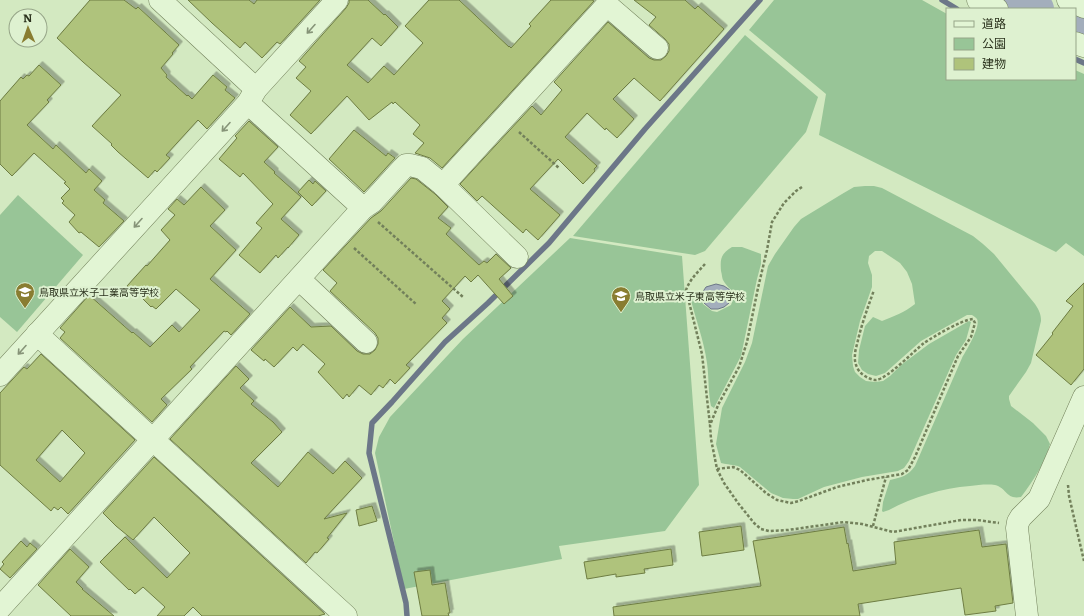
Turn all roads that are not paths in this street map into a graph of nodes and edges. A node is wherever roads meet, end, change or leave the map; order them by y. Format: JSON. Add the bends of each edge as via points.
{"nodes":[{"id":1,"x":160,"y":0,"type":"edge"},
{"id":2,"x":337,"y":0,"type":"edge"},
{"id":3,"x":978,"y":0,"type":"edge"},
{"id":4,"x":1068,"y":0,"type":"edge"},
{"id":5,"x":604,"y":2,"type":"edge"},
{"id":6,"x":1084,"y":7,"type":"edge"},
{"id":7,"x":995,"y":8,"type":"edge"},
{"id":8,"x":657,"y":48,"type":"dead end"},
{"id":9,"x":252,"y":96,"type":"junction"},
{"id":10,"x":444,"y":186,"type":"junction"},
{"id":11,"x":363,"y":208,"type":"junction"},
{"id":12,"x":517,"y":257,"type":"dead end"},
{"id":13,"x":299,"y":279,"type":"junction"},
{"id":14,"x":37,"y":334,"type":"junction"},
{"id":15,"x":366,"y":342,"type":"dead end"},
{"id":16,"x":0,"y":375,"type":"edge"},
{"id":17,"x":1084,"y":397,"type":"edge"},
{"id":18,"x":154,"y":440,"type":"junction"},
{"id":19,"x":0,"y":608,"type":"edge"},
{"id":20,"x":346,"y":616,"type":"edge"},
{"id":21,"x":1027,"y":616,"type":"edge"}],
"edges":[{"from":1,"to":9,"type":"street"},
{"from":2,"to":9,"type":"street","one_way":true},
{"from":3,"to":7,"type":"street"},
{"from":4,"to":6,"type":"street"},
{"from":5,"to":8,"type":"street"},
{"from":5,"to":10,"type":"street"},
{"from":9,"to":11,"type":"street"},
{"from":9,"to":14,"type":"street","one_way":true},
{"from":10,"to":11,"type":"street","via":[[422,168],[406,165],[372,202]]},
{"from":10,"to":12,"type":"street"},
{"from":11,"to":13,"type":"street"},
{"from":13,"to":15,"type":"street"},
{"from":13,"to":18,"type":"street"},
{"from":14,"to":16,"type":"street","one_way":true},
{"from":14,"to":18,"type":"street"},
{"from":17,"to":21,"type":"street","via":[[1039,500],[1018,522]]},
{"from":18,"to":19,"type":"street"},
{"from":18,"to":20,"type":"street"}]}
